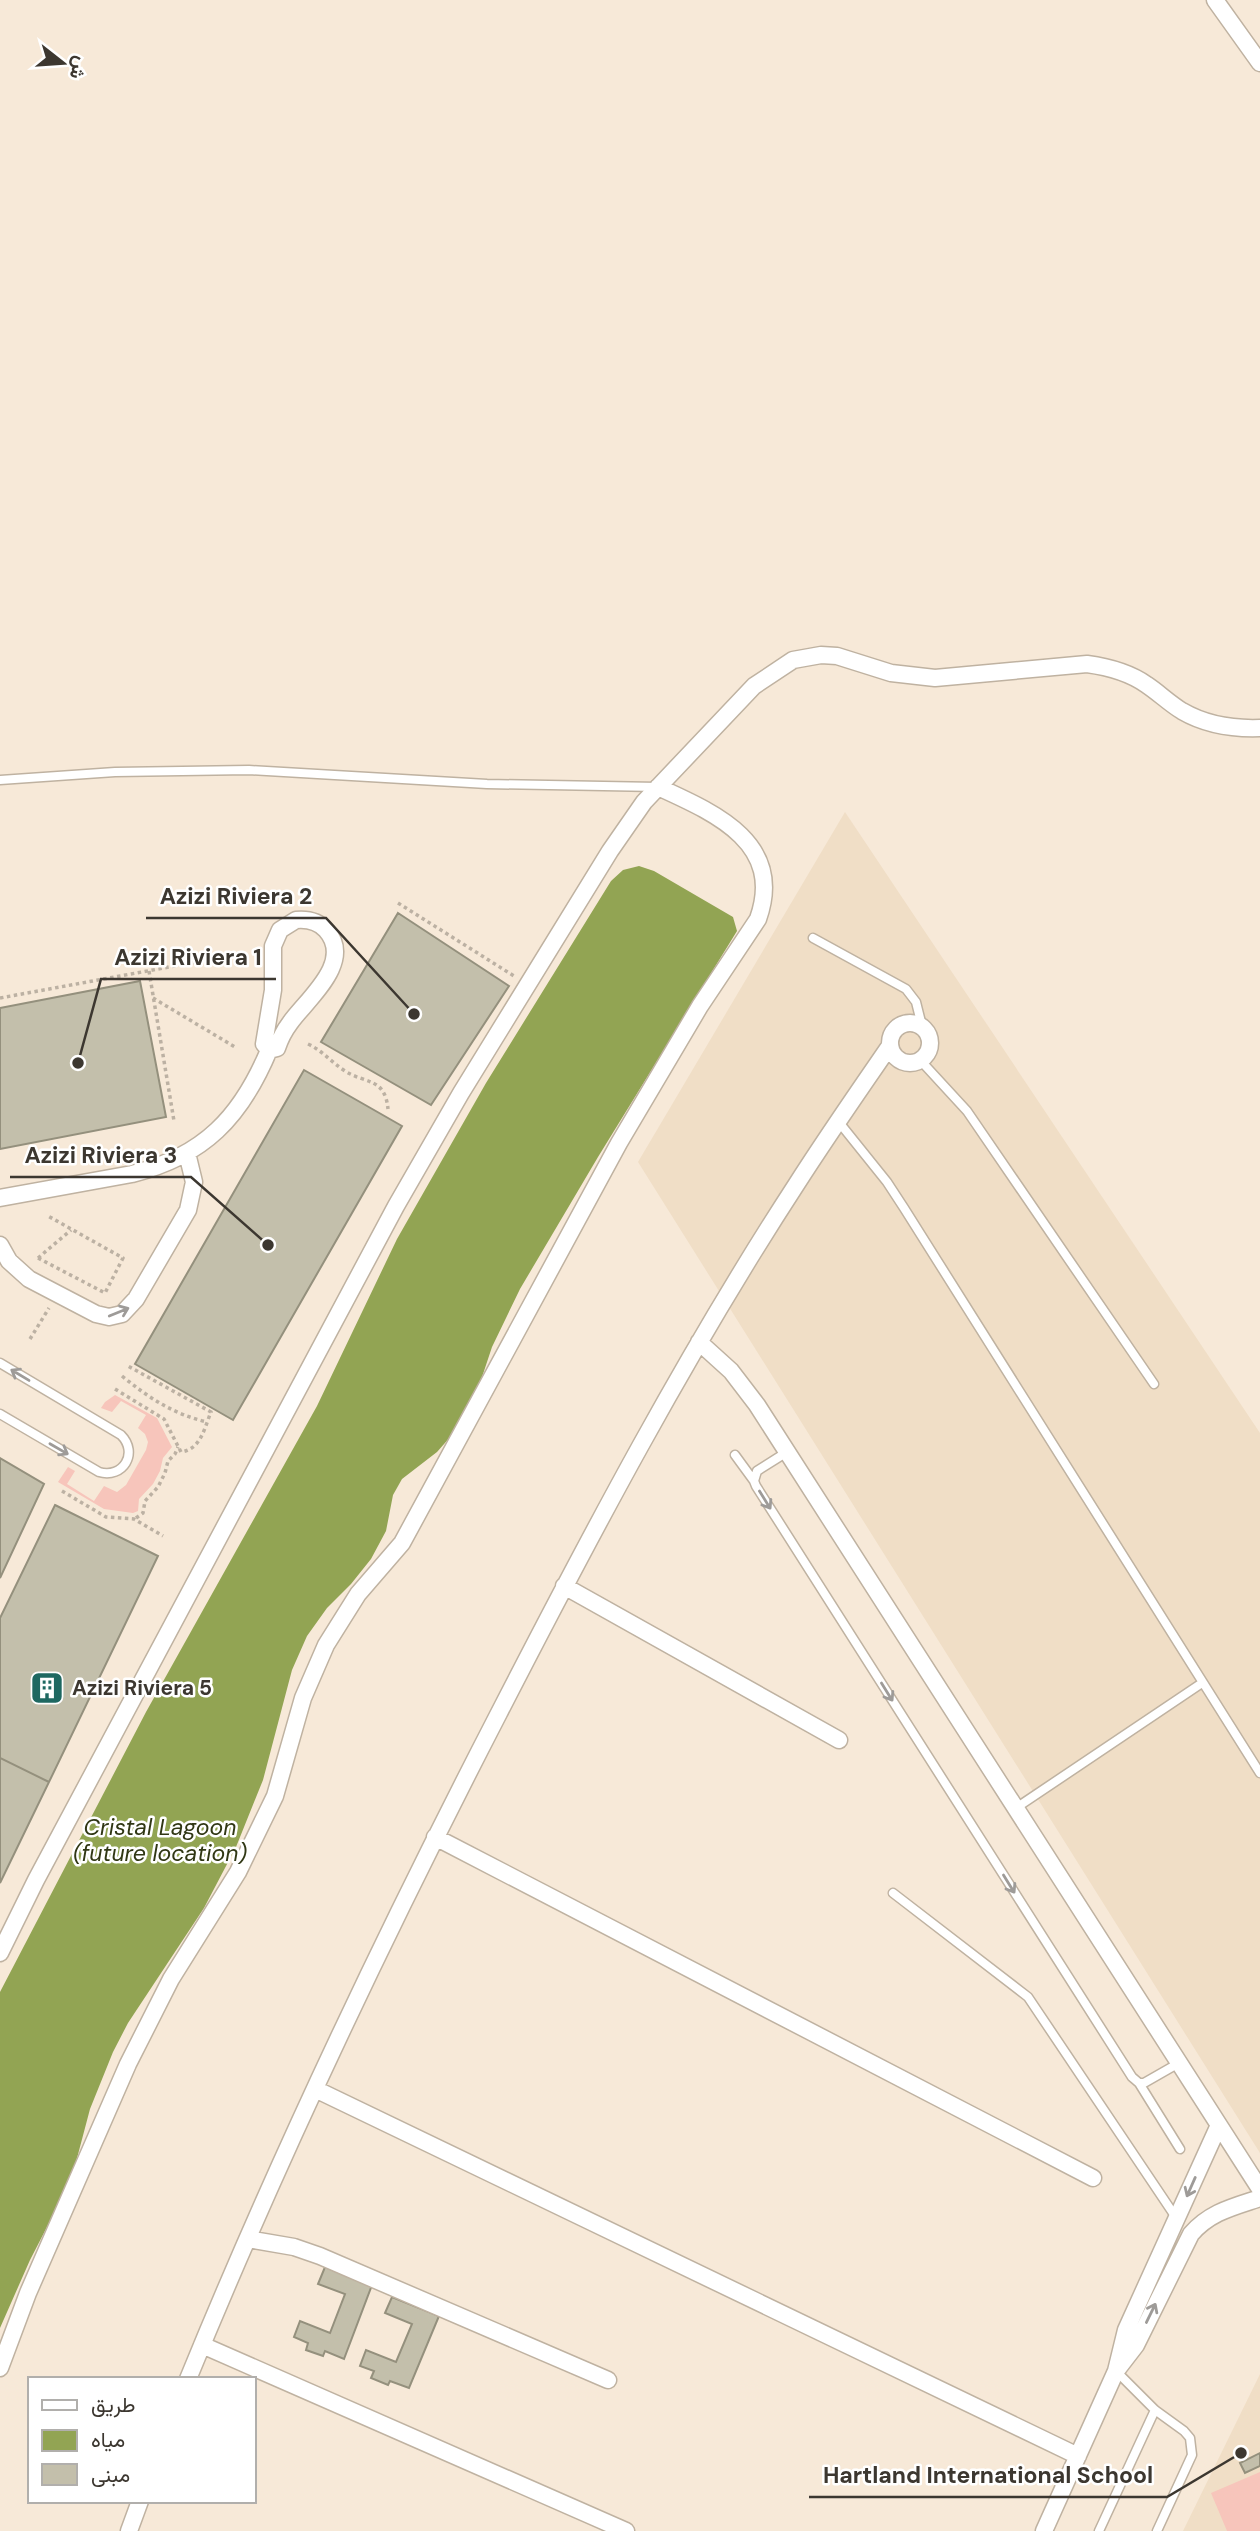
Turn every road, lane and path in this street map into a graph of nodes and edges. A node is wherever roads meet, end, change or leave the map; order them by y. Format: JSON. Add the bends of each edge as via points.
{"nodes":[{"id":1,"x":1215,"y":0,"type":"edge"},
{"id":2,"x":1260,"y":63,"type":"edge"},
{"id":3,"x":1260,"y":728,"type":"edge"},
{"id":4,"x":0,"y":780,"type":"edge"},
{"id":5,"x":658,"y":787,"type":"junction"},
{"id":6,"x":398,"y":903,"type":"dead end"},
{"id":7,"x":813,"y":938,"type":"dead end"},
{"id":8,"x":240,"y":954,"type":"dead end"},
{"id":9,"x":149,"y":971,"type":"junction"},
{"id":10,"x":528,"y":985,"type":"junction"},
{"id":11,"x":0,"y":998,"type":"edge"},
{"id":12,"x":153,"y":998,"type":"junction"},
{"id":13,"x":922,"y":1026,"type":"junction"},
{"id":14,"x":308,"y":1044,"type":"dead end"},
{"id":15,"x":235,"y":1047,"type":"dead end"},
{"id":16,"x":889,"y":1047,"type":"junction"},
{"id":17,"x":269,"y":1050,"type":"junction"},
{"id":18,"x":920,"y":1060,"type":"junction"},
{"id":19,"x":388,"y":1109,"type":"dead end"},
{"id":20,"x":174,"y":1121,"type":"dead end"},
{"id":21,"x":838,"y":1121,"type":"junction"},
{"id":22,"x":187,"y":1153,"type":"junction"},
{"id":23,"x":0,"y":1198,"type":"edge"},
{"id":24,"x":48,"y":1216,"type":"dead end"},
{"id":25,"x":71,"y":1230,"type":"junction"},
{"id":26,"x":0,"y":1245,"type":"edge"},
{"id":27,"x":38,"y":1258,"type":"junction"},
{"id":28,"x":5,"y":1259,"type":"edge"},
{"id":29,"x":33,"y":1263,"type":"dead end"},
{"id":30,"x":50,"y":1305,"type":"dead end"},
{"id":31,"x":30,"y":1339,"type":"dead end"},
{"id":32,"x":699,"y":1342,"type":"junction"},
{"id":33,"x":0,"y":1363,"type":"edge"},
{"id":34,"x":128,"y":1366,"type":"dead end"},
{"id":35,"x":122,"y":1376,"type":"dead end"},
{"id":36,"x":1153,"y":1384,"type":"dead end"},
{"id":37,"x":115,"y":1389,"type":"dead end"},
{"id":38,"x":0,"y":1414,"type":"edge"},
{"id":39,"x":207,"y":1422,"type":"junction"},
{"id":40,"x":178,"y":1446,"type":"junction"},
{"id":41,"x":787,"y":1452,"type":"junction"},
{"id":42,"x":735,"y":1455,"type":"dead end"},
{"id":43,"x":754,"y":1481,"type":"junction"},
{"id":44,"x":61,"y":1492,"type":"dead end"},
{"id":45,"x":134,"y":1518,"type":"junction"},
{"id":46,"x":163,"y":1536,"type":"dead end"},
{"id":47,"x":564,"y":1586,"type":"junction"},
{"id":48,"x":1202,"y":1683,"type":"junction"},
{"id":49,"x":839,"y":1740,"type":"dead end"},
{"id":50,"x":1260,"y":1773,"type":"edge"},
{"id":51,"x":1016,"y":1808,"type":"junction"},
{"id":52,"x":435,"y":1836,"type":"junction"},
{"id":53,"x":893,"y":1893,"type":"dead end"},
{"id":54,"x":0,"y":1953,"type":"edge"},
{"id":55,"x":1179,"y":2063,"type":"junction"},
{"id":56,"x":1139,"y":2083,"type":"junction"},
{"id":57,"x":315,"y":2089,"type":"junction"},
{"id":58,"x":1219,"y":2125,"type":"junction"},
{"id":59,"x":1180,"y":2149,"type":"dead end"},
{"id":60,"x":1093,"y":2178,"type":"dead end"},
{"id":61,"x":1260,"y":2189,"type":"edge"},
{"id":62,"x":1260,"y":2198,"type":"edge"},
{"id":63,"x":1177,"y":2218,"type":"junction"},
{"id":64,"x":248,"y":2239,"type":"junction"},
{"id":65,"x":202,"y":2345,"type":"junction"},
{"id":66,"x":0,"y":2368,"type":"edge"},
{"id":67,"x":1116,"y":2371,"type":"junction"},
{"id":68,"x":189,"y":2377,"type":"edge"},
{"id":69,"x":608,"y":2380,"type":"dead end"},
{"id":70,"x":1156,"y":2410,"type":"junction"},
{"id":71,"x":1078,"y":2456,"type":"junction"},
{"id":72,"x":139,"y":2503,"type":"edge"},
{"id":73,"x":129,"y":2531,"type":"edge"},
{"id":74,"x":626,"y":2531,"type":"edge"},
{"id":75,"x":1044,"y":2531,"type":"edge"},
{"id":76,"x":1099,"y":2531,"type":"edge"},
{"id":77,"x":1157,"y":2531,"type":"edge"}],
"edges":[{"from":1,"to":2,"type":"street"},
{"from":3,"to":5,"type":"street","via":[[1226,727],[1195,718],[1135,677],[1104,666],[935,678],[891,673],[821,655],[793,660],[754,686]]},
{"from":4,"to":5,"type":"lane","via":[[248,770],[486,784]]},
{"from":5,"to":10,"type":"street","via":[[633,816]]},
{"from":5,"to":66,"type":"street","via":[[722,821],[752,846],[765,882],[758,919],[626,1132],[402,1543],[358,1594],[326,1645],[303,1698],[270,1806],[128,2064]]},
{"from":6,"to":10,"type":"path"},
{"from":7,"to":13,"type":"lane","via":[[906,989],[916,1002]]},
{"from":8,"to":9,"type":"path"},
{"from":9,"to":11,"type":"path"},
{"from":9,"to":12,"type":"path"},
{"from":10,"to":54,"type":"street","via":[[396,1206]]},
{"from":12,"to":15,"type":"path"},
{"from":12,"to":20,"type":"path"},
{"from":13,"to":16,"type":"street","via":[[899,1026]]},
{"from":13,"to":18,"type":"street","via":[[930,1048]]},
{"from":14,"to":19,"type":"path","via":[[348,1073],[380,1087]]},
{"from":16,"to":18,"type":"street","via":[[898,1060]]},
{"from":16,"to":21,"type":"street"},
{"from":17,"to":17,"type":"street","via":[[277,1048],[290,1022],[321,988],[330,969],[332,940],[314,921],[296,920],[276,937],[264,1044]]},
{"from":17,"to":22,"type":"street","via":[[233,1115]]},
{"from":18,"to":36,"type":"lane","via":[[967,1111]]},
{"from":21,"to":32,"type":"street"},
{"from":21,"to":48,"type":"lane","via":[[904,1208]]},
{"from":22,"to":23,"type":"street","via":[[142,1172]]},
{"from":28,"to":22,"type":"street","one_way":true,"via":[[29,1279],[96,1314],[122,1314],[136,1299],[188,1210],[194,1182]]},
{"from":24,"to":25,"type":"path"},
{"from":25,"to":27,"type":"path"},
{"from":25,"to":27,"type":"path","via":[[123,1258],[105,1293]]},
{"from":26,"to":28,"type":"street"},
{"from":27,"to":29,"type":"path"},
{"from":30,"to":31,"type":"path"},
{"from":32,"to":41,"type":"street","via":[[745,1387]]},
{"from":32,"to":47,"type":"street"},
{"from":38,"to":33,"type":"lane","one_way":true,"via":[[99,1472],[119,1471],[128,1460],[129,1447],[121,1435]]},
{"from":34,"to":39,"type":"path","via":[[211,1412]]},
{"from":35,"to":39,"type":"path","via":[[158,1404]]},
{"from":37,"to":40,"type":"path","via":[[164,1419]]},
{"from":39,"to":40,"type":"path","via":[[193,1449],[181,1452]]},
{"from":40,"to":45,"type":"path","via":[[158,1487],[145,1501],[143,1513]]},
{"from":41,"to":43,"type":"lane","via":[[760,1468]]},
{"from":41,"to":51,"type":"street"},
{"from":42,"to":43,"type":"lane"},
{"from":43,"to":56,"type":"lane","one_way":true},
{"from":44,"to":45,"type":"path","via":[[106,1517]]},
{"from":45,"to":46,"type":"path"},
{"from":47,"to":49,"type":"street"},
{"from":47,"to":52,"type":"street"},
{"from":48,"to":50,"type":"lane"},
{"from":48,"to":51,"type":"lane"},
{"from":51,"to":55,"type":"street"},
{"from":52,"to":57,"type":"street"},
{"from":52,"to":60,"type":"street"},
{"from":53,"to":63,"type":"lane","via":[[1028,1997]]},
{"from":55,"to":56,"type":"lane"},
{"from":55,"to":58,"type":"street"},
{"from":56,"to":59,"type":"lane"},
{"from":57,"to":64,"type":"street"},
{"from":57,"to":71,"type":"street"},
{"from":58,"to":61,"type":"street"},
{"from":58,"to":63,"type":"street","one_way":true},
{"from":67,"to":62,"type":"street","one_way":true,"via":[[1136,2345],[1191,2234],[1223,2209]]},
{"from":63,"to":67,"type":"street","via":[[1126,2330]]},
{"from":64,"to":65,"type":"street"},
{"from":64,"to":69,"type":"street","via":[[320,2256]]},
{"from":65,"to":68,"type":"street"},
{"from":65,"to":74,"type":"street"},
{"from":67,"to":70,"type":"lane"},
{"from":67,"to":71,"type":"street"},
{"from":70,"to":76,"type":"lane"},
{"from":70,"to":77,"type":"lane","via":[[1184,2431],[1193,2446]]},
{"from":71,"to":75,"type":"street"},
{"from":72,"to":73,"type":"street"}]}
